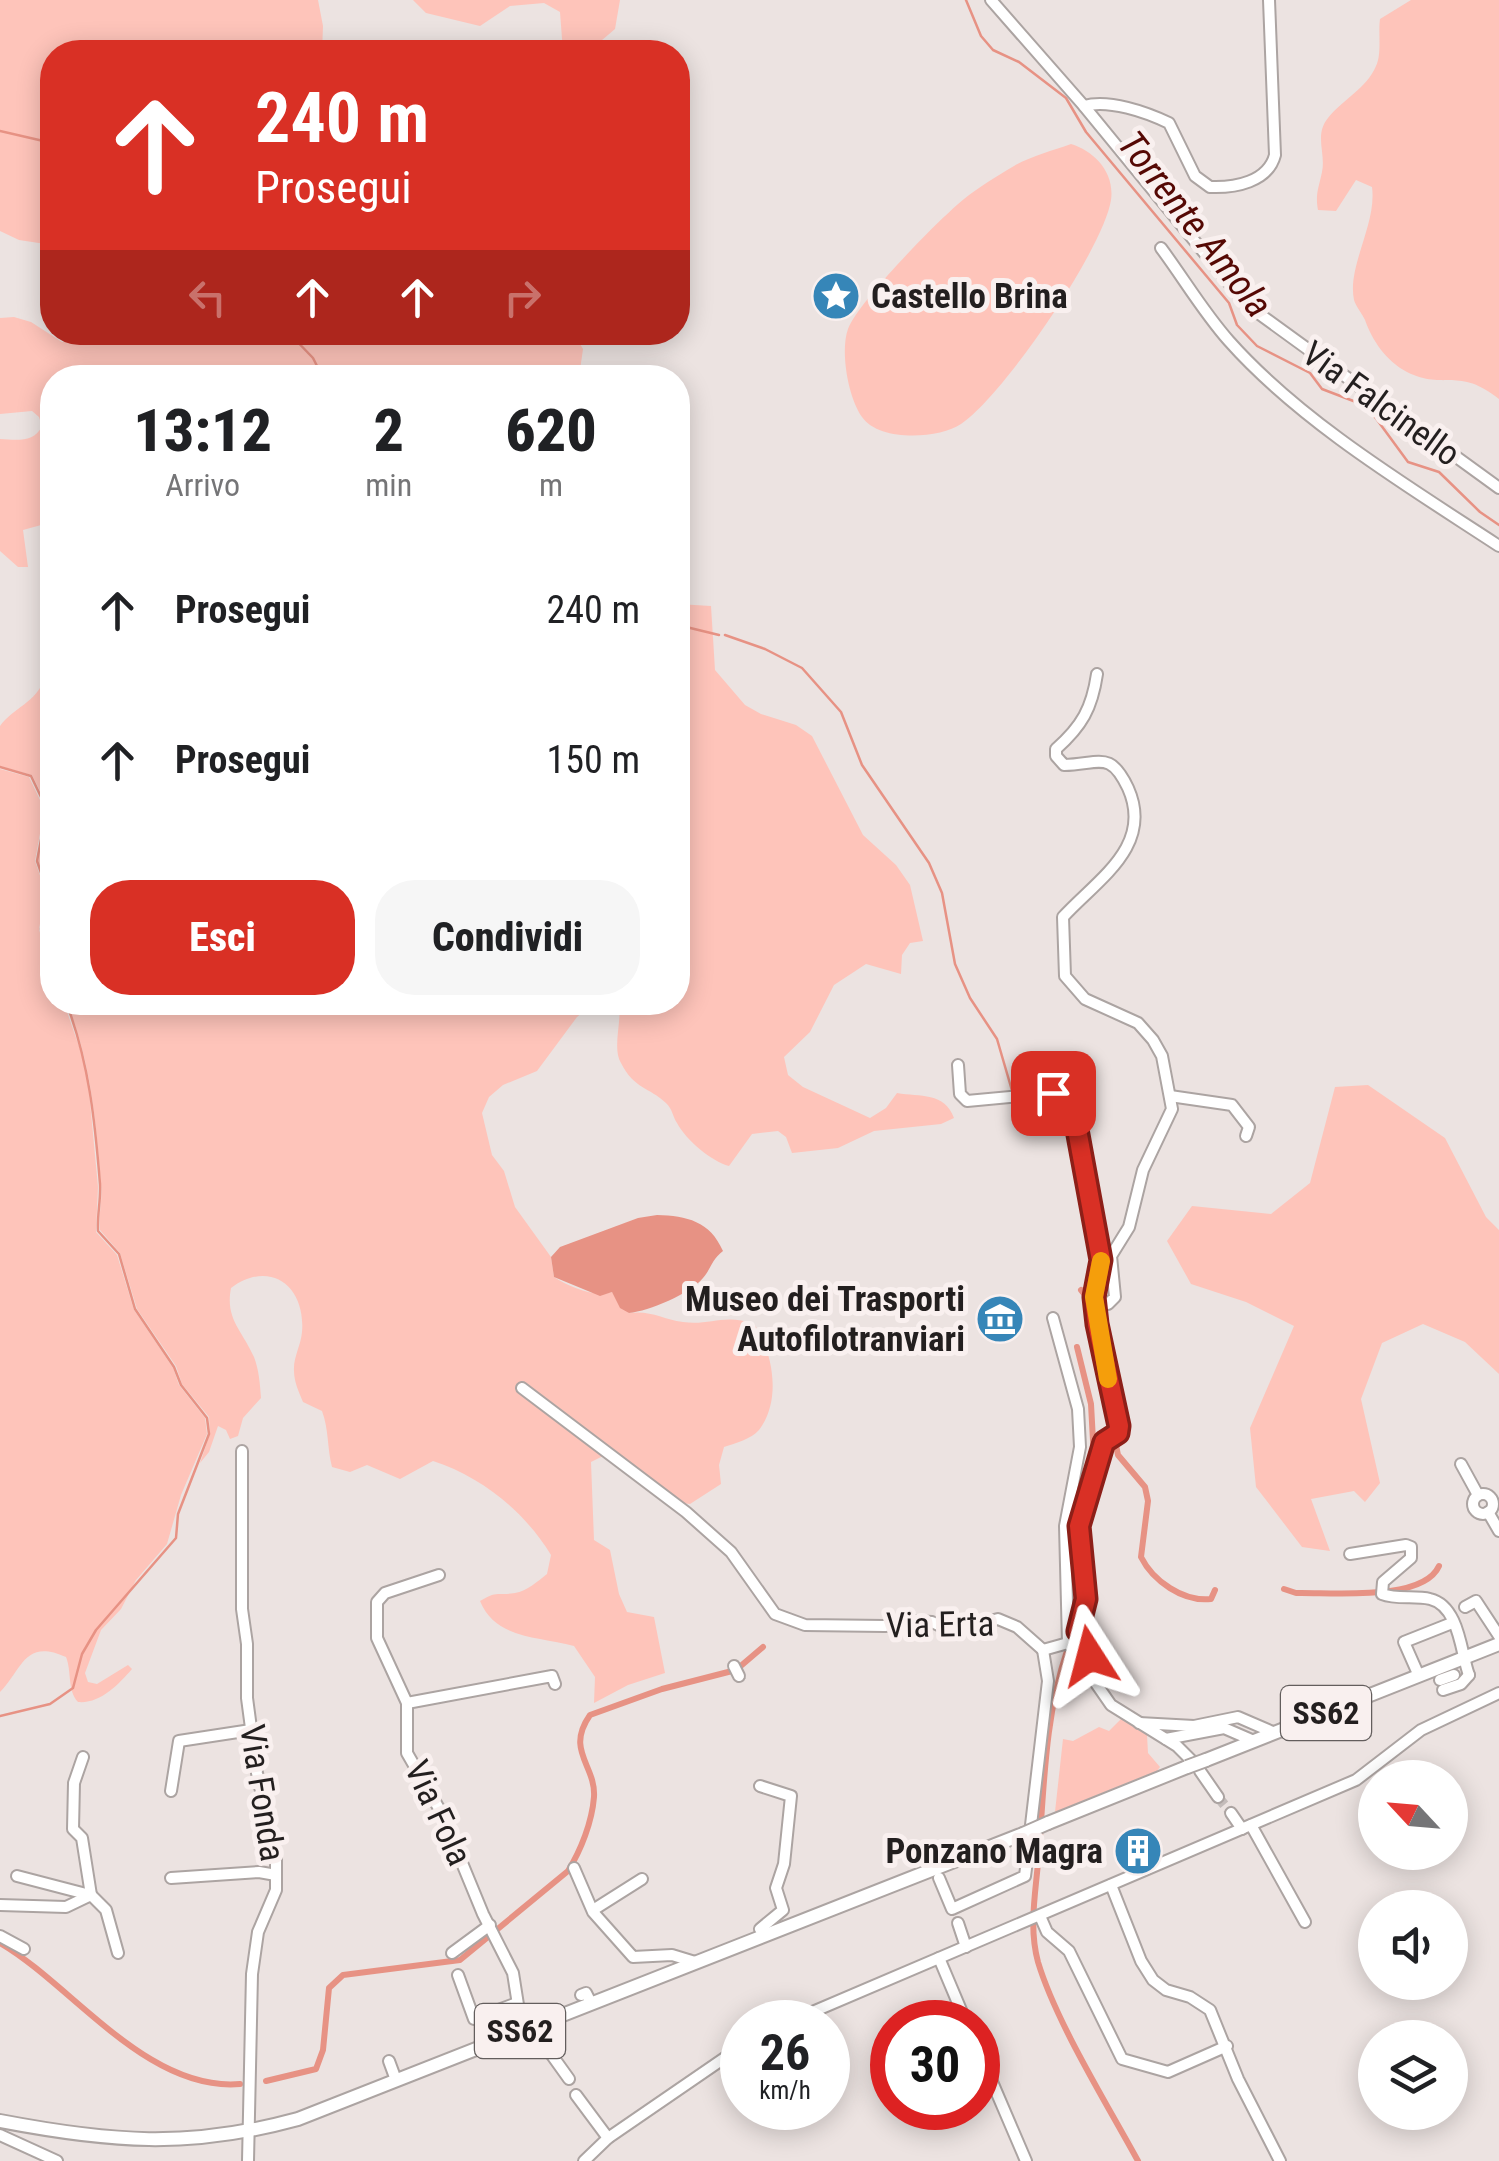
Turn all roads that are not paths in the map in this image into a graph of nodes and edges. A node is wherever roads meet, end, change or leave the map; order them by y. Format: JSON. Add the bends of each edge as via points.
{"nodes":[{"id":1,"x":991,"y":0,"type":"edge"},
{"id":2,"x":1269,"y":0,"type":"edge"},
{"id":3,"x":1084,"y":106,"type":"junction"},
{"id":4,"x":1161,"y":248,"type":"dead end"},
{"id":5,"x":1499,"y":488,"type":"edge"},
{"id":6,"x":1499,"y":546,"type":"edge"},
{"id":7,"x":1097,"y":674,"type":"dead end"},
{"id":8,"x":958,"y":1065,"type":"dead end"},
{"id":9,"x":1170,"y":1096,"type":"junction"},
{"id":10,"x":1246,"y":1136,"type":"dead end"},
{"id":11,"x":1094,"y":1304,"type":"junction"},
{"id":12,"x":1053,"y":1318,"type":"dead end"},
{"id":13,"x":522,"y":1388,"type":"dead end"},
{"id":14,"x":242,"y":1451,"type":"dead end"},
{"id":15,"x":1460,"y":1464,"type":"dead end"},
{"id":16,"x":1499,"y":1531,"type":"edge"},
{"id":17,"x":1350,"y":1554,"type":"dead end"},
{"id":18,"x":440,"y":1575,"type":"dead end"},
{"id":19,"x":1479,"y":1592,"type":"dead end"},
{"id":20,"x":1466,"y":1607,"type":"dead end"},
{"id":21,"x":1499,"y":1608,"type":"edge"},
{"id":22,"x":1484,"y":1613,"type":"junction"},
{"id":23,"x":1452,"y":1623,"type":"junction"},
{"id":24,"x":1071,"y":1635,"type":"junction"},
{"id":25,"x":1499,"y":1636,"type":"edge"},
{"id":26,"x":1499,"y":1644,"type":"edge"},
{"id":27,"x":1043,"y":1650,"type":"junction"},
{"id":28,"x":1085,"y":1666,"type":"junction"},
{"id":29,"x":1419,"y":1676,"type":"junction"},
{"id":30,"x":1459,"y":1676,"type":"junction"},
{"id":31,"x":555,"y":1684,"type":"dead end"},
{"id":32,"x":1499,"y":1694,"type":"edge"},
{"id":33,"x":408,"y":1703,"type":"junction"},
{"id":34,"x":1248,"y":1720,"type":"junction"},
{"id":35,"x":1138,"y":1723,"type":"junction"},
{"id":36,"x":1172,"y":1725,"type":"junction"},
{"id":37,"x":251,"y":1730,"type":"junction"},
{"id":38,"x":1204,"y":1732,"type":"junction"},
{"id":39,"x":1235,"y":1733,"type":"junction"},
{"id":40,"x":1275,"y":1733,"type":"junction"},
{"id":41,"x":1166,"y":1739,"type":"junction"},
{"id":42,"x":1254,"y":1741,"type":"junction"},
{"id":43,"x":1234,"y":1749,"type":"junction"},
{"id":44,"x":83,"y":1757,"type":"dead end"},
{"id":45,"x":1194,"y":1763,"type":"junction"},
{"id":46,"x":760,"y":1786,"type":"dead end"},
{"id":47,"x":171,"y":1790,"type":"dead end"},
{"id":48,"x":1218,"y":1797,"type":"tunnel mouth"},
{"id":49,"x":1230,"y":1812,"type":"tunnel mouth"},
{"id":50,"x":1246,"y":1827,"type":"junction"},
{"id":51,"x":1028,"y":1832,"type":"junction"},
{"id":52,"x":574,"y":1868,"type":"dead end"},
{"id":53,"x":276,"y":1875,"type":"junction"},
{"id":54,"x":17,"y":1876,"type":"dead end"},
{"id":55,"x":171,"y":1878,"type":"dead end"},
{"id":56,"x":939,"y":1878,"type":"dead end"},
{"id":57,"x":642,"y":1879,"type":"dead end"},
{"id":58,"x":1111,"y":1886,"type":"junction"},
{"id":59,"x":91,"y":1895,"type":"junction"},
{"id":60,"x":0,"y":1904,"type":"edge"},
{"id":61,"x":593,"y":1910,"type":"junction"},
{"id":62,"x":1034,"y":1918,"type":"junction"},
{"id":63,"x":1305,"y":1922,"type":"dead end"},
{"id":64,"x":958,"y":1923,"type":"dead end"},
{"id":65,"x":493,"y":1930,"type":"junction"},
{"id":66,"x":764,"y":1935,"type":"junction"},
{"id":67,"x":0,"y":1936,"type":"edge"},
{"id":68,"x":966,"y":1947,"type":"junction"},
{"id":69,"x":24,"y":1949,"type":"dead end"},
{"id":70,"x":452,"y":1953,"type":"dead end"},
{"id":71,"x":118,"y":1954,"type":"dead end"},
{"id":72,"x":939,"y":1958,"type":"junction"},
{"id":73,"x":695,"y":1962,"type":"junction"},
{"id":74,"x":458,"y":1975,"type":"dead end"},
{"id":75,"x":841,"y":2000,"type":"edge"},
{"id":76,"x":957,"y":2000,"type":"edge"},
{"id":77,"x":517,"y":2003,"type":"junction"},
{"id":78,"x":527,"y":2028,"type":"junction"},
{"id":79,"x":1227,"y":2046,"type":"junction"},
{"id":80,"x":389,"y":2061,"type":"dead end"},
{"id":81,"x":720,"y":2061,"type":"edge"},
{"id":82,"x":569,"y":2079,"type":"dead end"},
{"id":83,"x":396,"y":2080,"type":"junction"},
{"id":84,"x":576,"y":2095,"type":"dead end"},
{"id":85,"x":1000,"y":2100,"type":"edge"},
{"id":86,"x":0,"y":2121,"type":"edge"},
{"id":87,"x":249,"y":2130,"type":"junction"},
{"id":88,"x":0,"y":2135,"type":"edge"},
{"id":89,"x":608,"y":2138,"type":"junction"},
{"id":90,"x":57,"y":2161,"type":"edge"},
{"id":91,"x":248,"y":2161,"type":"edge"},
{"id":92,"x":584,"y":2161,"type":"edge"},
{"id":93,"x":1026,"y":2161,"type":"edge"},
{"id":94,"x":1280,"y":2161,"type":"edge"}],
"edges":[{"from":1,"to":3,"type":"street","name":"Via Falcinello"},
{"from":2,"to":3,"type":"street","via":[[1274,155],[1259,179],[1210,187],[1194,176],[1169,122],[1107,105]]},
{"from":3,"to":5,"type":"street","name":"Via Falcinello","via":[[1247,305]]},
{"from":4,"to":6,"type":"street","name":"Via Falcinello","via":[[1230,342],[1280,388]]},
{"from":7,"to":9,"type":"street","via":[[1090,711],[1054,753],[1064,764],[1115,765],[1137,820],[1131,842],[1063,916],[1062,964],[1084,998],[1138,1023],[1153,1040]]},
{"from":8,"to":11,"type":"street","via":[[960,1094],[968,1102],[1053,1093],[1071,1108],[1101,1260]]},
{"from":9,"to":10,"type":"street","via":[[1232,1105],[1249,1127]]},
{"from":9,"to":11,"type":"street","via":[[1170,1118],[1143,1170],[1129,1227],[1111,1256],[1115,1298]]},
{"from":11,"to":24,"type":"street","via":[[1119,1426],[1102,1446],[1079,1526],[1086,1599]]},
{"from":12,"to":24,"type":"street","via":[[1079,1428],[1065,1526]]},
{"from":13,"to":27,"type":"street","name":"Via Erta","via":[[731,1552],[775,1614],[805,1625],[916,1621],[951,1631],[998,1619]]},
{"from":14,"to":37,"type":"street","name":"Via Fonda","via":[[242,1609]]},
{"from":15,"to":16,"type":"street","via":[[1478,1495],[1476,1510],[1488,1512]]},
{"from":17,"to":23,"type":"street","via":[[1411,1547],[1412,1558],[1382,1590],[1434,1600]]},
{"from":18,"to":33,"type":"street","name":"Via Fola","via":[[385,1593],[377,1602],[377,1638]]},
{"from":19,"to":22,"type":"street"},
{"from":20,"to":22,"type":"street","via":[[1476,1601]]},
{"from":21,"to":22,"type":"street"},
{"from":22,"to":25,"type":"street"},
{"from":23,"to":29,"type":"street","via":[[1404,1642]]},
{"from":23,"to":30,"type":"street"},
{"from":24,"to":27,"type":"street","name":"Via Erta"},
{"from":24,"to":28,"type":"street"},
{"from":24,"to":28,"type":"street","via":[[1090,1645]]},
{"from":26,"to":30,"type":"main road","number":"SS62"},
{"from":27,"to":51,"type":"street","via":[[1048,1682]]},
{"from":28,"to":35,"type":"street","via":[[1106,1699]]},
{"from":29,"to":30,"type":"main road","number":"SS62"},
{"from":29,"to":40,"type":"main road","number":"SS62"},
{"from":31,"to":33,"type":"street","via":[[552,1676]]},
{"from":32,"to":50,"type":"street","via":[[1421,1730],[1356,1780]]},
{"from":33,"to":65,"type":"street","name":"Via Fola","via":[[407,1753]]},
{"from":34,"to":36,"type":"street"},
{"from":34,"to":40,"type":"street"},
{"from":34,"to":42,"type":"street"},
{"from":35,"to":36,"type":"street"},
{"from":35,"to":41,"type":"street"},
{"from":36,"to":41,"type":"street"},
{"from":37,"to":47,"type":"street","via":[[178,1741]]},
{"from":37,"to":53,"type":"street","name":"Via Fonda"},
{"from":38,"to":39,"type":"street"},
{"from":38,"to":41,"type":"street"},
{"from":38,"to":45,"type":"street","via":[[1188,1744]]},
{"from":39,"to":42,"type":"street"},
{"from":39,"to":43,"type":"street"},
{"from":40,"to":42,"type":"main road","number":"SS62"},
{"from":41,"to":45,"type":"street"},
{"from":42,"to":43,"type":"main road","number":"SS62"},
{"from":43,"to":45,"type":"main road","number":"SS62"},
{"from":44,"to":59,"type":"street","via":[[74,1783],[73,1828],[82,1838]]},
{"from":45,"to":48,"type":"street"},
{"from":45,"to":51,"type":"main road","number":"SS62","bridge":true},
{"from":46,"to":66,"type":"street","via":[[791,1796],[776,1888],[783,1910],[761,1928]]},
{"from":49,"to":50,"type":"street"},
{"from":50,"to":58,"type":"street"},
{"from":50,"to":63,"type":"street"},
{"from":51,"to":56,"type":"street","via":[[1025,1876],[998,1892],[952,1909]]},
{"from":51,"to":66,"type":"main road","number":"SS62"},
{"from":52,"to":61,"type":"street"},
{"from":53,"to":55,"type":"street"},
{"from":53,"to":87,"type":"street","name":"Via Fonda","via":[[252,1974]]},
{"from":54,"to":59,"type":"street"},
{"from":57,"to":61,"type":"street"},
{"from":58,"to":62,"type":"street"},
{"from":58,"to":79,"type":"street","via":[[1147,1972],[1166,1990],[1210,2010]]},
{"from":59,"to":60,"type":"street","via":[[66,1907]]},
{"from":59,"to":71,"type":"street","via":[[106,1910]]},
{"from":61,"to":73,"type":"street","via":[[634,1958],[672,1954]]},
{"from":62,"to":68,"type":"street"},
{"from":62,"to":79,"type":"street","via":[[1068,1951],[1122,2059],[1168,2072]]},
{"from":64,"to":68,"type":"street"},
{"from":65,"to":70,"type":"street"},
{"from":65,"to":77,"type":"street","name":"Via Fola","via":[[513,1973]]},
{"from":66,"to":73,"type":"main road","number":"SS62"},
{"from":67,"to":69,"type":"street"},
{"from":68,"to":72,"type":"street"},
{"from":72,"to":75,"type":"street"},
{"from":72,"to":76,"type":"street"},
{"from":73,"to":78,"type":"main road","number":"SS62","via":[[587,1995]]},
{"from":74,"to":77,"type":"street","via":[[474,2019]]},
{"from":77,"to":78,"type":"street","name":"Via Fola"},
{"from":78,"to":82,"type":"street"},
{"from":78,"to":83,"type":"main road","number":"SS62"},
{"from":79,"to":94,"type":"street"},
{"from":80,"to":83,"type":"street"},
{"from":81,"to":89,"type":"street"},
{"from":83,"to":87,"type":"main road","number":"SS62","via":[[298,2119]]},
{"from":84,"to":89,"type":"street"},
{"from":85,"to":93,"type":"street"},
{"from":86,"to":87,"type":"main road","number":"SS62","via":[[140,2142]]},
{"from":87,"to":91,"type":"street","name":"Via Fonda"},
{"from":88,"to":90,"type":"street"},
{"from":89,"to":92,"type":"street"}]}
